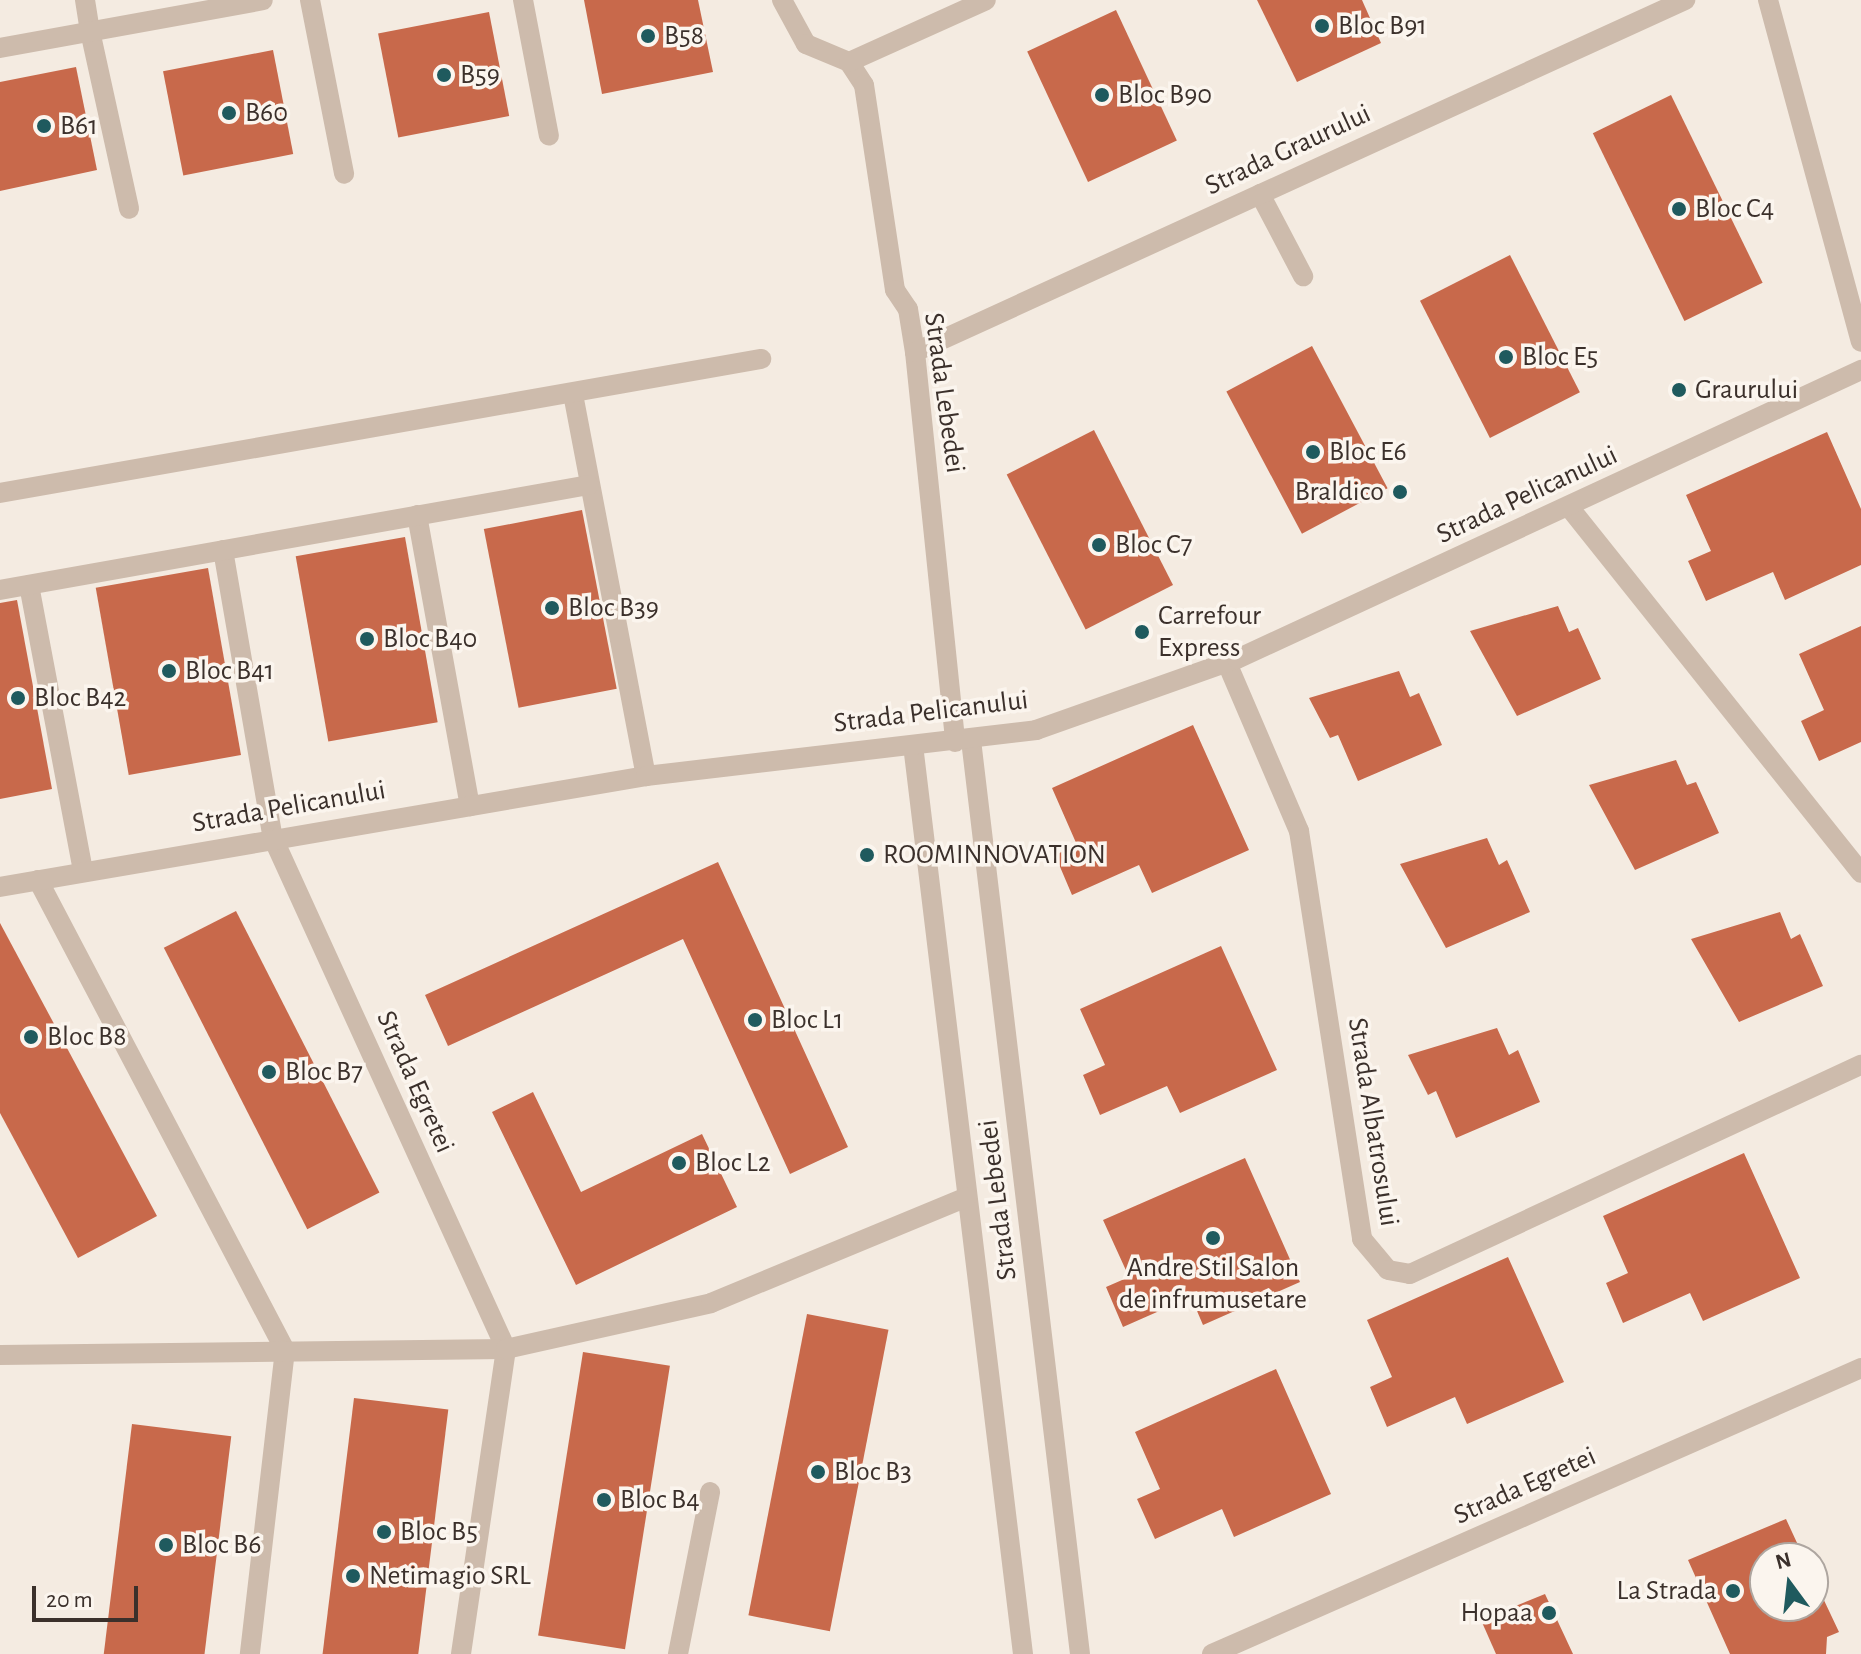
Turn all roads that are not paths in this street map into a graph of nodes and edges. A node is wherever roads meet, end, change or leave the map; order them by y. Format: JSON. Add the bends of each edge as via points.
{"nodes":[{"id":1,"x":85,"y":0,"type":"edge"},
{"id":2,"x":263,"y":0,"type":"edge"},
{"id":3,"x":310,"y":0,"type":"edge"},
{"id":4,"x":523,"y":0,"type":"edge"},
{"id":5,"x":782,"y":0,"type":"edge"},
{"id":6,"x":1685,"y":0,"type":"edge"},
{"id":7,"x":1768,"y":0,"type":"edge"},
{"id":8,"x":974,"y":2,"type":"edge"},
{"id":9,"x":90,"y":31,"type":"junction"},
{"id":10,"x":0,"y":48,"type":"edge"},
{"id":11,"x":849,"y":62,"type":"junction"},
{"id":12,"x":549,"y":136,"type":"dead end"},
{"id":13,"x":344,"y":174,"type":"dead end"},
{"id":14,"x":1260,"y":194,"type":"junction"},
{"id":15,"x":129,"y":209,"type":"dead end"},
{"id":16,"x":1303,"y":276,"type":"dead end"},
{"id":17,"x":1861,"y":342,"type":"edge"},
{"id":18,"x":915,"y":352,"type":"junction"},
{"id":19,"x":761,"y":359,"type":"dead end"},
{"id":20,"x":1861,"y":370,"type":"edge"},
{"id":21,"x":573,"y":394,"type":"junction"},
{"id":22,"x":589,"y":485,"type":"junction"},
{"id":23,"x":0,"y":493,"type":"edge"},
{"id":24,"x":1569,"y":507,"type":"junction"},
{"id":25,"x":417,"y":515,"type":"junction"},
{"id":26,"x":223,"y":550,"type":"junction"},
{"id":27,"x":29,"y":585,"type":"junction"},
{"id":28,"x":0,"y":590,"type":"edge"},
{"id":29,"x":1227,"y":663,"type":"junction"},
{"id":30,"x":963,"y":741,"type":"junction"},
{"id":31,"x":913,"y":745,"type":"junction"},
{"id":32,"x":646,"y":776,"type":"junction"},
{"id":33,"x":470,"y":806,"type":"junction"},
{"id":34,"x":273,"y":838,"type":"junction"},
{"id":35,"x":83,"y":872,"type":"junction"},
{"id":36,"x":1861,"y":873,"type":"edge"},
{"id":37,"x":38,"y":880,"type":"junction"},
{"id":38,"x":0,"y":887,"type":"edge"},
{"id":39,"x":1861,"y":1065,"type":"edge"},
{"id":40,"x":967,"y":1197,"type":"junction"},
{"id":41,"x":506,"y":1349,"type":"junction"},
{"id":42,"x":285,"y":1350,"type":"junction"},
{"id":43,"x":0,"y":1355,"type":"edge"},
{"id":44,"x":1861,"y":1368,"type":"edge"},
{"id":45,"x":710,"y":1492,"type":"dead end"},
{"id":46,"x":250,"y":1654,"type":"edge"},
{"id":47,"x":461,"y":1654,"type":"edge"},
{"id":48,"x":678,"y":1654,"type":"edge"},
{"id":49,"x":1023,"y":1654,"type":"edge"},
{"id":50,"x":1080,"y":1654,"type":"edge"},
{"id":51,"x":1212,"y":1654,"type":"edge"}],
"edges":[{"from":1,"to":9,"type":"street"},
{"from":2,"to":9,"type":"street"},
{"from":3,"to":13,"type":"street"},
{"from":4,"to":12,"type":"street"},
{"from":5,"to":11,"type":"street","via":[[806,44]]},
{"from":6,"to":14,"type":"street","name":"Strada Graurului"},
{"from":7,"to":17,"type":"street"},
{"from":8,"to":11,"type":"street"},
{"from":9,"to":10,"type":"street"},
{"from":9,"to":15,"type":"street"},
{"from":11,"to":18,"type":"street","name":"Strada Lebedei","via":[[864,85],[895,290],[908,309]]},
{"from":14,"to":16,"type":"street"},
{"from":14,"to":18,"type":"street","name":"Strada Graurului"},
{"from":18,"to":30,"type":"street","name":"Strada Lebedei"},
{"from":19,"to":21,"type":"street"},
{"from":20,"to":24,"type":"street","name":"Strada Pelicanului"},
{"from":21,"to":22,"type":"street"},
{"from":21,"to":23,"type":"street"},
{"from":22,"to":25,"type":"street"},
{"from":22,"to":32,"type":"street"},
{"from":24,"to":29,"type":"street","name":"Strada Pelicanului"},
{"from":24,"to":36,"type":"street"},
{"from":25,"to":26,"type":"street"},
{"from":25,"to":33,"type":"street"},
{"from":26,"to":27,"type":"street"},
{"from":26,"to":34,"type":"street","name":"Strada Egretei"},
{"from":27,"to":28,"type":"street"},
{"from":27,"to":35,"type":"street"},
{"from":29,"to":30,"type":"street","name":"Strada Pelicanului","via":[[1084,716]]},
{"from":29,"to":39,"type":"street","name":"Strada Albatrosului","via":[[1299,831],[1362,1239],[1388,1270],[1410,1274]]},
{"from":30,"to":31,"type":"street","name":"Strada Pelicanului"},
{"from":30,"to":50,"type":"street","name":"Strada Lebedei"},
{"from":31,"to":32,"type":"street","name":"Strada Pelicanului"},
{"from":31,"to":40,"type":"street","name":"Strada Lebedei"},
{"from":32,"to":33,"type":"street","name":"Strada Pelicanului"},
{"from":33,"to":34,"type":"street","name":"Strada Pelicanului"},
{"from":34,"to":35,"type":"street","name":"Strada Pelicanului"},
{"from":34,"to":41,"type":"street","name":"Strada Egretei"},
{"from":35,"to":37,"type":"street","name":"Strada Pelicanului"},
{"from":37,"to":38,"type":"street","name":"Strada Pelicanului"},
{"from":37,"to":42,"type":"street"},
{"from":40,"to":41,"type":"street","via":[[711,1303]]},
{"from":40,"to":49,"type":"street","name":"Strada Lebedei"},
{"from":41,"to":42,"type":"street"},
{"from":41,"to":47,"type":"street"},
{"from":42,"to":43,"type":"street"},
{"from":42,"to":46,"type":"street"},
{"from":44,"to":51,"type":"street","name":"Strada Egretei"},
{"from":45,"to":48,"type":"street"}]}
